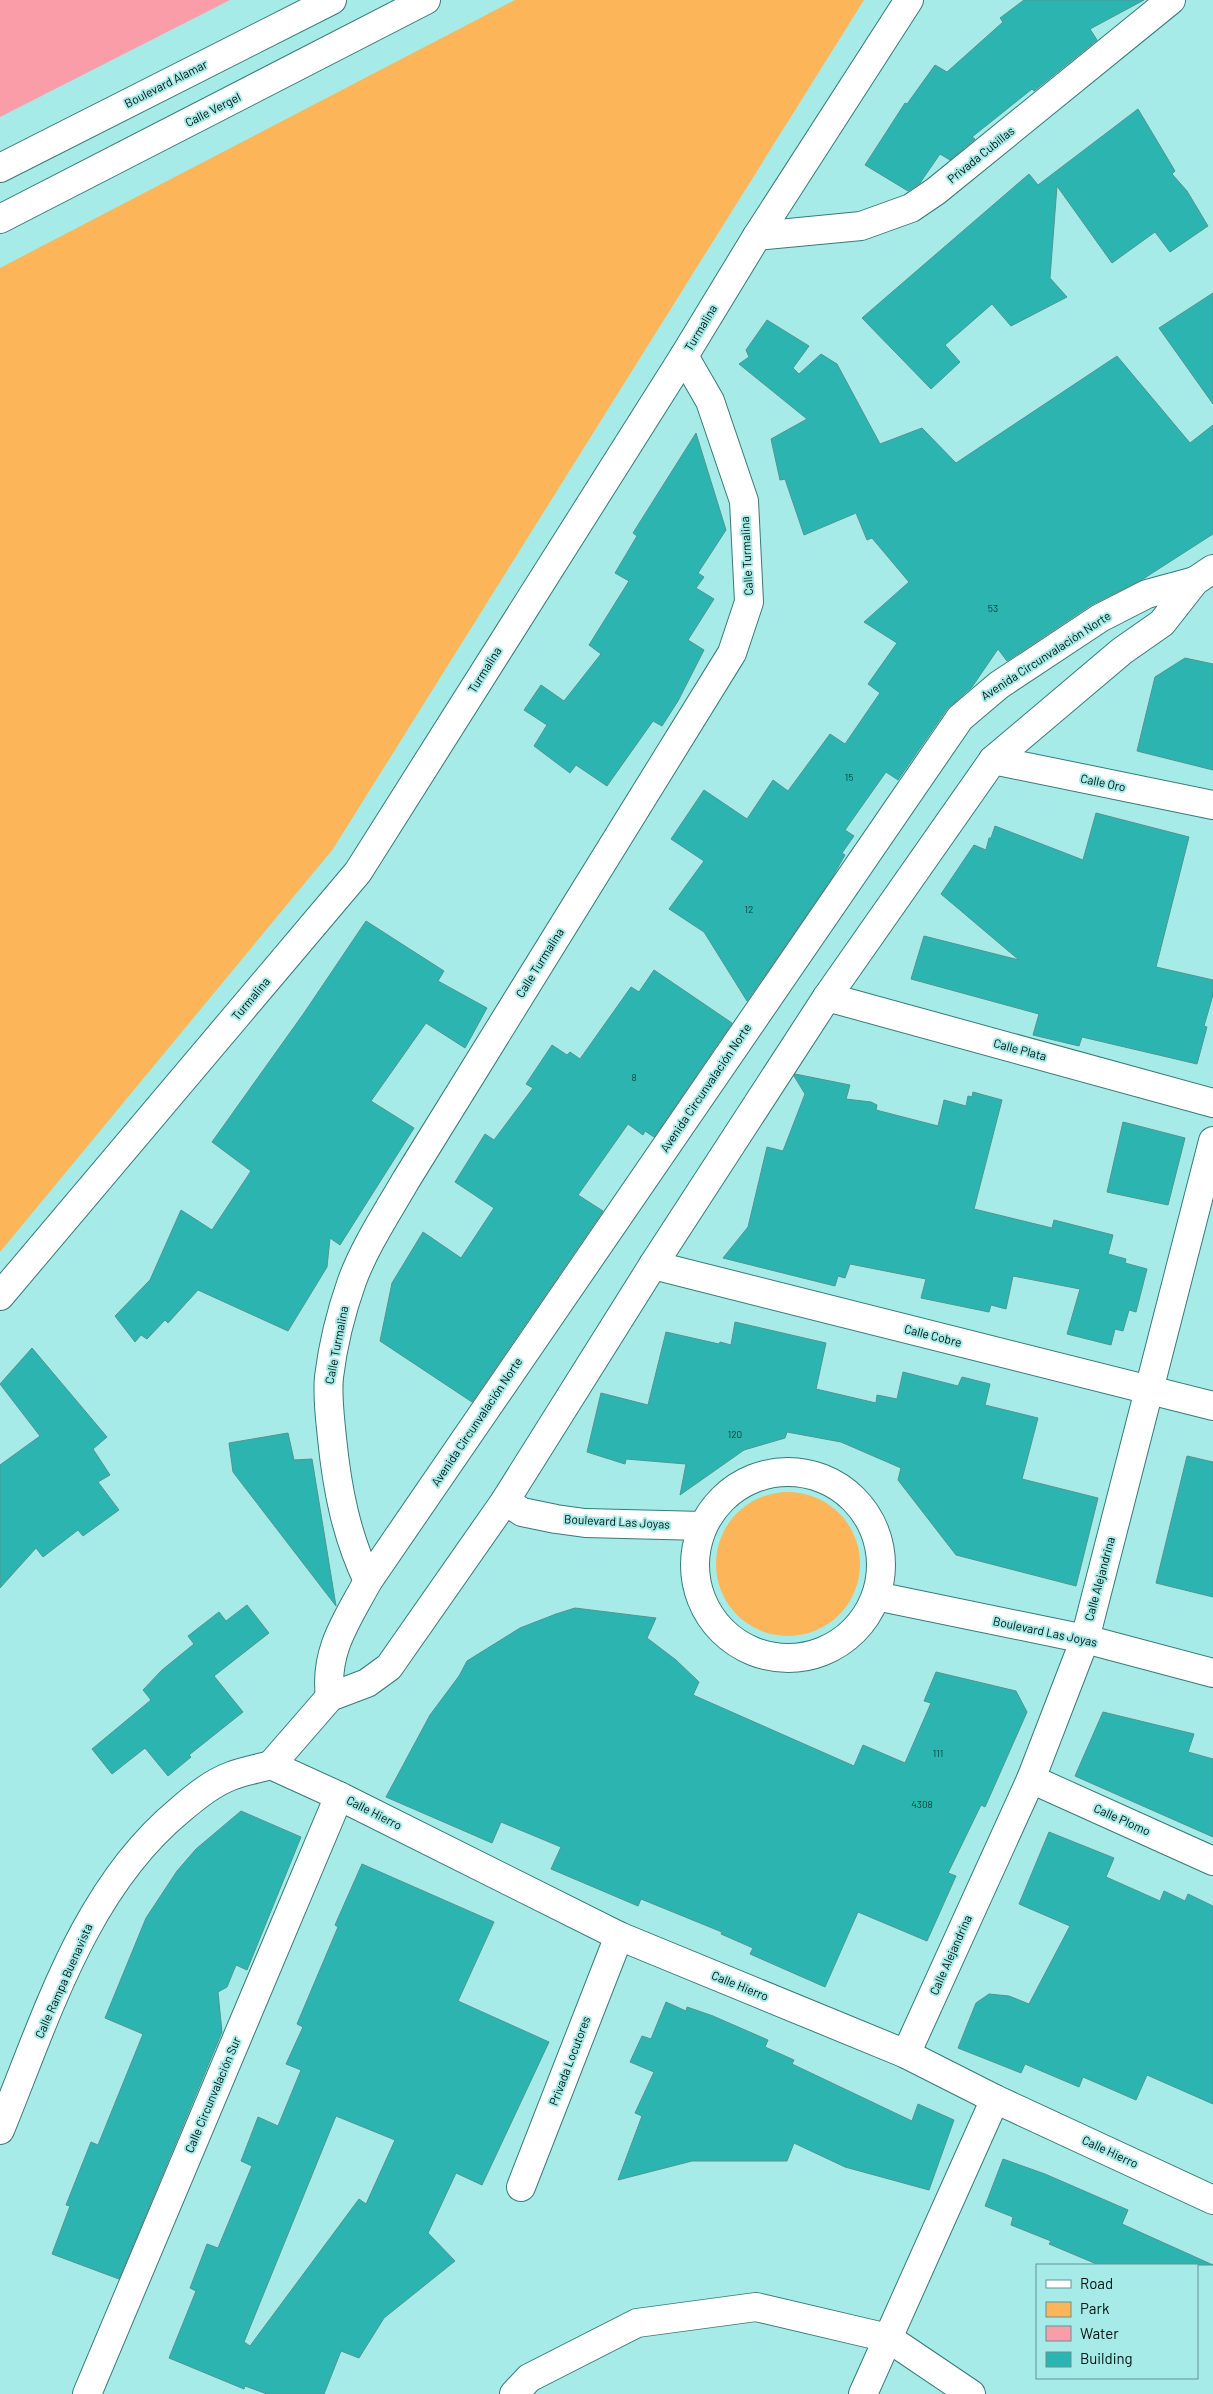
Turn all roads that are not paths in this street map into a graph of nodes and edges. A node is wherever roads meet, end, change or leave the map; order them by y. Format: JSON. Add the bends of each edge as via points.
{"nodes":[{"id":1,"x":332,"y":0,"type":"edge"},
{"id":2,"x":426,"y":0,"type":"edge"},
{"id":3,"x":909,"y":0,"type":"edge"},
{"id":4,"x":1171,"y":0,"type":"edge"},
{"id":5,"x":0,"y":168,"type":"edge"},
{"id":6,"x":0,"y":219,"type":"edge"},
{"id":7,"x":757,"y":236,"type":"junction"},
{"id":8,"x":684,"y":356,"type":"junction"},
{"id":9,"x":1204,"y":575,"type":"edge"},
{"id":10,"x":993,"y":760,"type":"junction"},
{"id":11,"x":1213,"y":805,"type":"edge"},
{"id":12,"x":827,"y":997,"type":"junction"},
{"id":13,"x":1213,"y":1103,"type":"edge"},
{"id":14,"x":1213,"y":1141,"type":"edge"},
{"id":15,"x":653,"y":1266,"type":"junction"},
{"id":16,"x":0,"y":1296,"type":"edge"},
{"id":17,"x":1149,"y":1390,"type":"junction"},
{"id":18,"x":1213,"y":1406,"type":"edge"},
{"id":19,"x":505,"y":1501,"type":"junction"},
{"id":20,"x":703,"y":1526,"type":"junction"},
{"id":21,"x":368,"y":1580,"type":"junction"},
{"id":22,"x":876,"y":1596,"type":"junction"},
{"id":23,"x":1084,"y":1639,"type":"junction"},
{"id":24,"x":1213,"y":1673,"type":"edge"},
{"id":25,"x":330,"y":1697,"type":"junction"},
{"id":26,"x":271,"y":1765,"type":"junction"},
{"id":27,"x":1031,"y":1779,"type":"junction"},
{"id":28,"x":339,"y":1796,"type":"junction"},
{"id":29,"x":1213,"y":1861,"type":"edge"},
{"id":30,"x":619,"y":1936,"type":"junction"},
{"id":31,"x":906,"y":2054,"type":"junction"},
{"id":32,"x":994,"y":2098,"type":"junction"},
{"id":33,"x":0,"y":2130,"type":"edge"},
{"id":34,"x":521,"y":2187,"type":"dead end"},
{"id":35,"x":1213,"y":2200,"type":"edge"},
{"id":36,"x":888,"y":2338,"type":"junction"},
{"id":37,"x":87,"y":2394,"type":"edge"},
{"id":38,"x":514,"y":2394,"type":"edge"},
{"id":39,"x":863,"y":2394,"type":"edge"},
{"id":40,"x":971,"y":2394,"type":"edge"}],
"edges":[{"from":1,"to":5,"type":"main road","name":"Boulevard Alamar"},
{"from":2,"to":6,"type":"main road","name":"Calle Vergel"},
{"from":3,"to":7,"type":"main road","name":"Turmalina"},
{"from":4,"to":7,"type":"main road","name":"Privada Cubillas","via":[[911,208],[861,226]]},
{"from":7,"to":8,"type":"main road","name":"Turmalina"},
{"from":8,"to":16,"type":"main road","name":"Turmalina","via":[[358,872]]},
{"from":8,"to":21,"type":"main road","name":"Calle Turmalina","via":[[710,401],[744,502],[749,602],[732,653],[406,1180],[352,1279],[340,1316],[328,1402],[346,1524]]},
{"from":9,"to":10,"type":"main road","name":"Avenida Circunvalación Norte","via":[[1162,623],[1122,651]]},
{"from":9,"to":21,"type":"main road","name":"Avenida Circunvalación Norte","via":[[1147,594],[1100,618],[999,685],[960,718]]},
{"from":10,"to":11,"type":"main road","name":"Calle Oro"},
{"from":10,"to":12,"type":"main road","name":"Avenida Circunvalación Norte"},
{"from":12,"to":13,"type":"main road","name":"Calle Plata"},
{"from":12,"to":15,"type":"main road","name":"Avenida Circunvalación Norte"},
{"from":14,"to":17,"type":"main road","name":"Calle Alejandrina"},
{"from":15,"to":17,"type":"main road","name":"Calle Cobre"},
{"from":15,"to":19,"type":"main road","name":"Avenida Circunvalación Norte"},
{"from":17,"to":18,"type":"main road","name":"Calle Cobre"},
{"from":17,"to":23,"type":"main road","name":"Calle Alejandrina"},
{"from":19,"to":20,"type":"main road","name":"Boulevard Las Joyas","via":[[522,1512],[556,1519]]},
{"from":19,"to":25,"type":"main road","name":"Avenida Circunvalación Norte","via":[[389,1667],[366,1683]]},
{"from":20,"to":22,"type":"main road","via":[[721,1499],[755,1477],[787,1471],[816,1475],[845,1490],[867,1514],[879,1543],[882,1564]]},
{"from":20,"to":22,"type":"main road","via":[[694,1571],[702,1603],[715,1624],[740,1645],[776,1658],[816,1653],[856,1629]]},
{"from":21,"to":25,"type":"main road","name":"Avenida Circunvalación Norte","via":[[338,1637],[329,1663]]},
{"from":22,"to":23,"type":"main road","name":"Boulevard Las Joyas"},
{"from":23,"to":24,"type":"main road","name":"Boulevard Las Joyas"},
{"from":23,"to":27,"type":"main road","name":"Calle Alejandrina"},
{"from":25,"to":26,"type":"main road","name":"Avenida Circunvalación Norte"},
{"from":26,"to":28,"type":"main road","name":"Calle Hierro"},
{"from":26,"to":33,"type":"main road","name":"Calle Rampa Buenavista","via":[[230,1776],[194,1798],[164,1823],[118,1874],[75,1949]]},
{"from":27,"to":29,"type":"main road","name":"Calle Plomo"},
{"from":27,"to":31,"type":"main road","name":"Calle Alejandrina"},
{"from":28,"to":30,"type":"main road","name":"Calle Hierro"},
{"from":28,"to":37,"type":"main road","name":"Calle Circunvalación Sur"},
{"from":30,"to":31,"type":"main road","name":"Calle Hierro"},
{"from":30,"to":34,"type":"main road","name":"Privada Locutores"},
{"from":31,"to":32,"type":"main road","name":"Calle Hierro"},
{"from":32,"to":35,"type":"main road","name":"Calle Hierro"},
{"from":32,"to":36,"type":"main road"},
{"from":36,"to":38,"type":"main road","via":[[756,2307],[637,2323],[529,2378]]},
{"from":36,"to":39,"type":"main road"},
{"from":36,"to":40,"type":"main road"}]}
